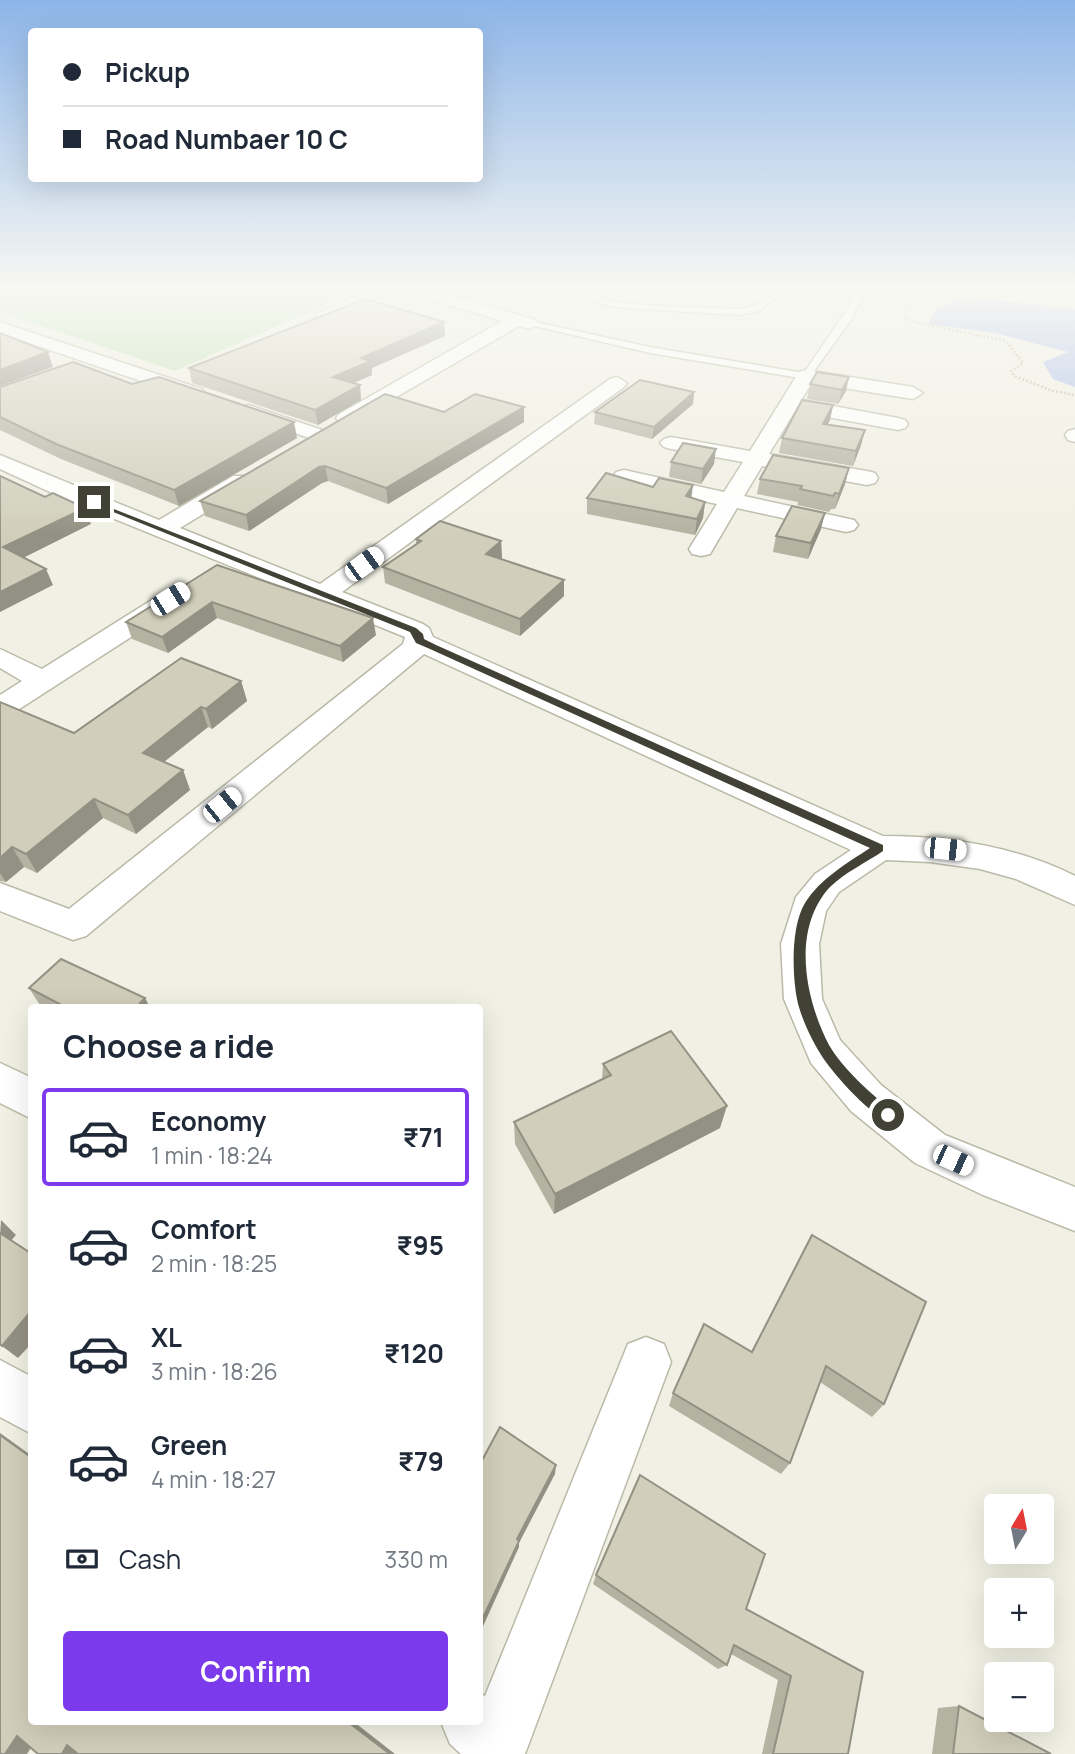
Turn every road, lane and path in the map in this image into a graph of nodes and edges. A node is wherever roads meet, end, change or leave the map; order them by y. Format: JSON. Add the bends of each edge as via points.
{"nodes":[{"id":1,"x":128,"y":371,"type":"edge"},
{"id":2,"x":435,"y":371,"type":"edge"},
{"id":3,"x":775,"y":371,"type":"edge"},
{"id":4,"x":809,"y":371,"type":"edge"},
{"id":5,"x":1011,"y":371,"type":"edge"},
{"id":6,"x":191,"y":373,"type":"edge"},
{"id":7,"x":806,"y":376,"type":"junction"},
{"id":8,"x":617,"y":383,"type":"dead end"},
{"id":9,"x":167,"y":384,"type":"junction"},
{"id":10,"x":913,"y":393,"type":"dead end"},
{"id":11,"x":1075,"y":395,"type":"edge"},
{"id":12,"x":788,"y":404,"type":"junction"},
{"id":13,"x":898,"y":424,"type":"dead end"},
{"id":14,"x":318,"y":435,"type":"junction"},
{"id":15,"x":671,"y":443,"type":"dead end"},
{"id":16,"x":294,"y":449,"type":"edge"},
{"id":17,"x":757,"y":459,"type":"junction"},
{"id":18,"x":0,"y":461,"type":"edge"},
{"id":19,"x":258,"y":470,"type":"edge"},
{"id":20,"x":624,"y":477,"type":"edge"},
{"id":21,"x":867,"y":478,"type":"dead end"},
{"id":22,"x":729,"y":500,"type":"junction"},
{"id":23,"x":846,"y":525,"type":"dead end"},
{"id":24,"x":163,"y":528,"type":"junction"},
{"id":25,"x":701,"y":549,"type":"dead end"},
{"id":26,"x":212,"y":573,"type":"junction"},
{"id":27,"x":324,"y":593,"type":"junction"},
{"id":28,"x":419,"y":641,"type":"junction"},
{"id":29,"x":0,"y":657,"type":"edge"},
{"id":30,"x":42,"y":681,"type":"junction"},
{"id":31,"x":0,"y":708,"type":"edge"},
{"id":32,"x":879,"y":848,"type":"junction"},
{"id":33,"x":1075,"y":891,"type":"edge"},
{"id":34,"x":0,"y":896,"type":"edge"},
{"id":35,"x":0,"y":1081,"type":"edge"},
{"id":36,"x":28,"y":1098,"type":"edge"},
{"id":37,"x":1075,"y":1209,"type":"edge"},
{"id":38,"x":646,"y":1362,"type":"dead end"},
{"id":39,"x":0,"y":1386,"type":"edge"},
{"id":40,"x":28,"y":1405,"type":"edge"},
{"id":41,"x":488,"y":1739,"type":"edge"}],
"edges":[{"from":1,"to":9,"type":"street"},
{"from":2,"to":14,"type":"street"},
{"from":3,"to":7,"type":"lane"},
{"from":4,"to":7,"type":"lane"},
{"from":5,"to":11,"type":"path","via":[[1014,376]]},
{"from":6,"to":9,"type":"street"},
{"from":7,"to":10,"type":"street"},
{"from":7,"to":12,"type":"street"},
{"from":8,"to":27,"type":"street"},
{"from":9,"to":14,"type":"street"},
{"from":12,"to":13,"type":"street"},
{"from":12,"to":17,"type":"street"},
{"from":14,"to":16,"type":"street"},
{"from":15,"to":17,"type":"street"},
{"from":17,"to":21,"type":"street"},
{"from":17,"to":22,"type":"street"},
{"from":18,"to":24,"type":"street"},
{"from":19,"to":24,"type":"street"},
{"from":20,"to":22,"type":"street"},
{"from":22,"to":23,"type":"street"},
{"from":22,"to":25,"type":"street"},
{"from":24,"to":26,"type":"street"},
{"from":26,"to":27,"type":"street"},
{"from":26,"to":30,"type":"street"},
{"from":27,"to":28,"type":"street","via":[[413,630]]},
{"from":28,"to":32,"type":"street"},
{"from":28,"to":34,"type":"street","via":[[73,926]]},
{"from":29,"to":30,"type":"street"},
{"from":30,"to":31,"type":"street"},
{"from":32,"to":33,"type":"street","via":[[965,851],[1020,865]]},
{"from":32,"to":37,"type":"street","via":[[827,883],[809,907],[800,944],[803,999],[825,1051],[866,1098],[930,1149]]},
{"from":35,"to":36,"type":"street"},
{"from":38,"to":41,"type":"street"},
{"from":39,"to":40,"type":"street"}]}
